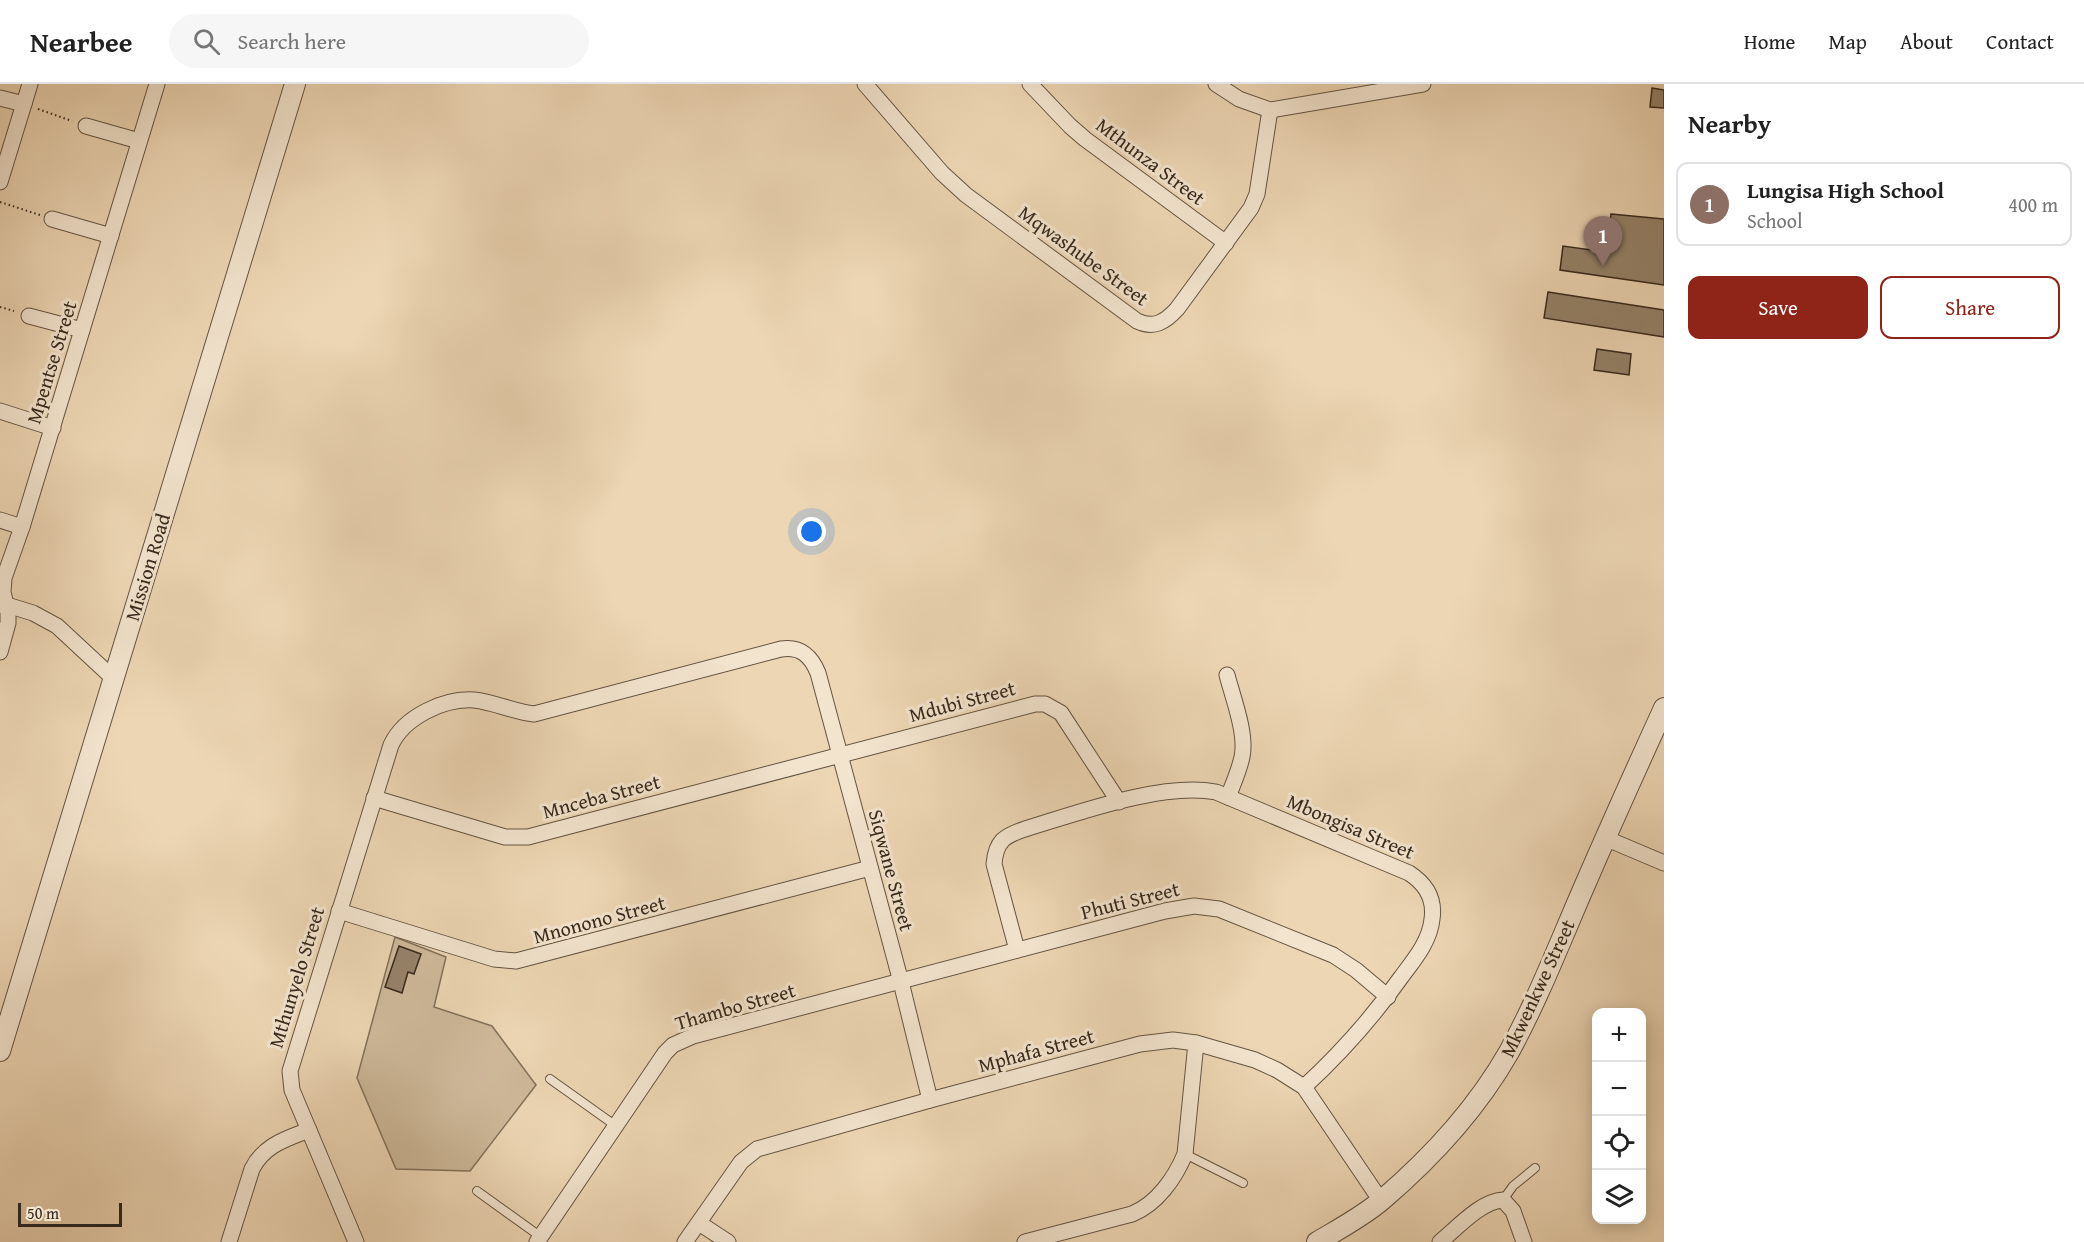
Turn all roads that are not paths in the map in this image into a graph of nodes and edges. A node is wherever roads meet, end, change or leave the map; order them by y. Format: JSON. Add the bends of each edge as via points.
{"nodes":[{"id":1,"x":30,"y":84,"type":"edge"},
{"id":2,"x":157,"y":84,"type":"edge"},
{"id":3,"x":295,"y":84,"type":"edge"},
{"id":4,"x":865,"y":84,"type":"edge"},
{"id":5,"x":1030,"y":84,"type":"edge"},
{"id":6,"x":1216,"y":84,"type":"edge"},
{"id":7,"x":1423,"y":84,"type":"edge"},
{"id":8,"x":0,"y":98,"type":"edge"},
{"id":9,"x":24,"y":104,"type":"junction"},
{"id":10,"x":1270,"y":110,"type":"junction"},
{"id":11,"x":86,"y":126,"type":"road end"},
{"id":12,"x":139,"y":141,"type":"junction"},
{"id":13,"x":0,"y":182,"type":"edge"},
{"id":14,"x":52,"y":219,"type":"road end"},
{"id":15,"x":111,"y":236,"type":"junction"},
{"id":16,"x":1226,"y":243,"type":"junction"},
{"id":17,"x":29,"y":316,"type":"dead end"},
{"id":18,"x":82,"y":330,"type":"junction"},
{"id":19,"x":0,"y":411,"type":"edge"},
{"id":20,"x":53,"y":428,"type":"junction"},
{"id":21,"x":0,"y":520,"type":"edge"},
{"id":22,"x":22,"y":527,"type":"junction"},
{"id":23,"x":4,"y":600,"type":"edge"},
{"id":24,"x":0,"y":652,"type":"edge"},
{"id":25,"x":1227,"y":675,"type":"dead end"},
{"id":26,"x":113,"y":678,"type":"junction"},
{"id":27,"x":1664,"y":708,"type":"edge"},
{"id":28,"x":405,"y":724,"type":"joint"},
{"id":29,"x":839,"y":756,"type":"junction"},
{"id":30,"x":1228,"y":797,"type":"junction"},
{"id":31,"x":374,"y":798,"type":"junction"},
{"id":32,"x":1119,"y":802,"type":"junction"},
{"id":33,"x":1605,"y":838,"type":"junction"},
{"id":34,"x":1664,"y":863,"type":"edge"},
{"id":35,"x":870,"y":868,"type":"junction"},
{"id":36,"x":339,"y":912,"type":"junction"},
{"id":37,"x":1017,"y":950,"type":"junction"},
{"id":38,"x":901,"y":982,"type":"junction"},
{"id":39,"x":1388,"y":997,"type":"junction"},
{"id":40,"x":1196,"y":1043,"type":"junction"},
{"id":41,"x":0,"y":1051,"type":"edge"},
{"id":42,"x":550,"y":1079,"type":"dead end"},
{"id":43,"x":1304,"y":1087,"type":"junction"},
{"id":44,"x":930,"y":1100,"type":"junction"},
{"id":45,"x":616,"y":1126,"type":"junction"},
{"id":46,"x":309,"y":1130,"type":"junction"},
{"id":47,"x":1185,"y":1154,"type":"junction"},
{"id":48,"x":1535,"y":1168,"type":"dead end"},
{"id":49,"x":1243,"y":1183,"type":"dead end"},
{"id":50,"x":477,"y":1191,"type":"dead end"},
{"id":51,"x":1503,"y":1200,"type":"junction"},
{"id":52,"x":1381,"y":1201,"type":"junction"},
{"id":53,"x":699,"y":1223,"type":"junction"},
{"id":54,"x":539,"y":1239,"type":"edge"},
{"id":55,"x":229,"y":1242,"type":"edge"},
{"id":56,"x":356,"y":1242,"type":"edge"},
{"id":57,"x":685,"y":1242,"type":"edge"},
{"id":58,"x":728,"y":1242,"type":"edge"},
{"id":59,"x":1025,"y":1242,"type":"edge"},
{"id":60,"x":1317,"y":1242,"type":"edge"},
{"id":61,"x":1440,"y":1242,"type":"edge"},
{"id":62,"x":1524,"y":1242,"type":"edge"}],
"edges":[{"from":1,"to":9,"type":"street"},
{"from":2,"to":12,"type":"street","name":"Mpentse Street"},
{"from":3,"to":26,"type":"street","name":"Mission Road"},
{"from":4,"to":16,"type":"street","name":"Mqwashube Street","via":[[966,195],[1144,324],[1162,323],[1170,317]]},
{"from":5,"to":16,"type":"street","name":"Mthunza Street","via":[[1093,145]]},
{"from":6,"to":10,"type":"street","via":[[1239,99]]},
{"from":7,"to":10,"type":"street"},
{"from":8,"to":9,"type":"street"},
{"from":9,"to":13,"type":"street"},
{"from":10,"to":16,"type":"street","name":"Mqwashube Street","via":[[1257,194]]},
{"from":11,"to":12,"type":"street"},
{"from":12,"to":15,"type":"street","name":"Mpentse Street"},
{"from":14,"to":15,"type":"street"},
{"from":15,"to":18,"type":"street","name":"Mpentse Street"},
{"from":17,"to":18,"type":"street"},
{"from":18,"to":20,"type":"street","name":"Mpentse Street"},
{"from":19,"to":20,"type":"street"},
{"from":20,"to":22,"type":"street","name":"Mpentse Street"},
{"from":21,"to":22,"type":"street"},
{"from":22,"to":23,"type":"street","name":"Mpentse Street","via":[[4,578]]},
{"from":23,"to":24,"type":"street","name":"Mpentse Street","via":[[8,623]]},
{"from":23,"to":26,"type":"street","via":[[57,626]]},
{"from":25,"to":30,"type":"street","via":[[1243,745],[1243,756]]},
{"from":26,"to":41,"type":"street","name":"Mission Road"},
{"from":27,"to":33,"type":"street","name":"Mkwenkwe Street"},
{"from":28,"to":29,"type":"street","name":"Siqwane Street","via":[[461,700],[534,714],[781,649],[798,649],[807,654],[818,673]]},
{"from":28,"to":31,"type":"street","name":"Mthunyelo Street","via":[[395,735]]},
{"from":29,"to":31,"type":"street","name":"Mnceba Street","via":[[528,837],[505,837]]},
{"from":29,"to":32,"type":"street","name":"Mdubi Street","via":[[1023,706],[1045,705],[1067,720]]},
{"from":29,"to":35,"type":"street","name":"Siqwane Street"},
{"from":30,"to":32,"type":"street","name":"Mbongisa Street","via":[[1187,789]]},
{"from":30,"to":39,"type":"street","name":"Mbongisa Street","via":[[1419,879],[1432,907],[1429,933]]},
{"from":31,"to":36,"type":"street","name":"Mthunyelo Street"},
{"from":32,"to":37,"type":"street","name":"Mbongisa Street","via":[[1025,829],[1002,840],[994,864]]},
{"from":33,"to":34,"type":"street"},
{"from":33,"to":52,"type":"street","name":"Mkwenkwe Street","via":[[1508,1054],[1471,1108]]},
{"from":35,"to":36,"type":"street","name":"Mnonono Street","via":[[516,961],[494,959]]},
{"from":35,"to":38,"type":"street","name":"Siqwane Street"},
{"from":36,"to":46,"type":"street","name":"Mthunyelo Street","via":[[290,1071],[292,1090]]},
{"from":37,"to":38,"type":"street","name":"Phuti Street"},
{"from":37,"to":39,"type":"street","name":"Phuti Street","via":[[1165,911],[1207,906],[1334,955]]},
{"from":38,"to":44,"type":"street","name":"Siqwane Street"},
{"from":38,"to":45,"type":"street","name":"Thambo Street","via":[[681,1040],[666,1053]]},
{"from":39,"to":43,"type":"street","name":"Mbongisa Street","via":[[1348,1045]]},
{"from":40,"to":43,"type":"street","name":"Mphafa Street","via":[[1255,1060]]},
{"from":40,"to":44,"type":"street","name":"Mphafa Street","via":[[1173,1040],[1140,1044]]},
{"from":40,"to":47,"type":"street"},
{"from":42,"to":45,"type":"lane"},
{"from":43,"to":52,"type":"street","name":"Mphafa Street"},
{"from":44,"to":53,"type":"street","name":"Mphafa Street","via":[[757,1149],[741,1162]]},
{"from":45,"to":54,"type":"street","name":"Thambo Street"},
{"from":46,"to":55,"type":"street","via":[[270,1146],[257,1159]]},
{"from":46,"to":56,"type":"street","name":"Mthunyelo Street"},
{"from":47,"to":49,"type":"lane"},
{"from":47,"to":59,"type":"street","via":[[1170,1180],[1143,1209]]},
{"from":48,"to":51,"type":"lane"},
{"from":50,"to":54,"type":"lane"},
{"from":51,"to":61,"type":"street","via":[[1489,1203]]},
{"from":51,"to":62,"type":"street","via":[[1513,1211]]},
{"from":52,"to":60,"type":"street","name":"Mkwenkwe Street"},
{"from":53,"to":57,"type":"street","name":"Mphafa Street"},
{"from":53,"to":58,"type":"street"}]}
